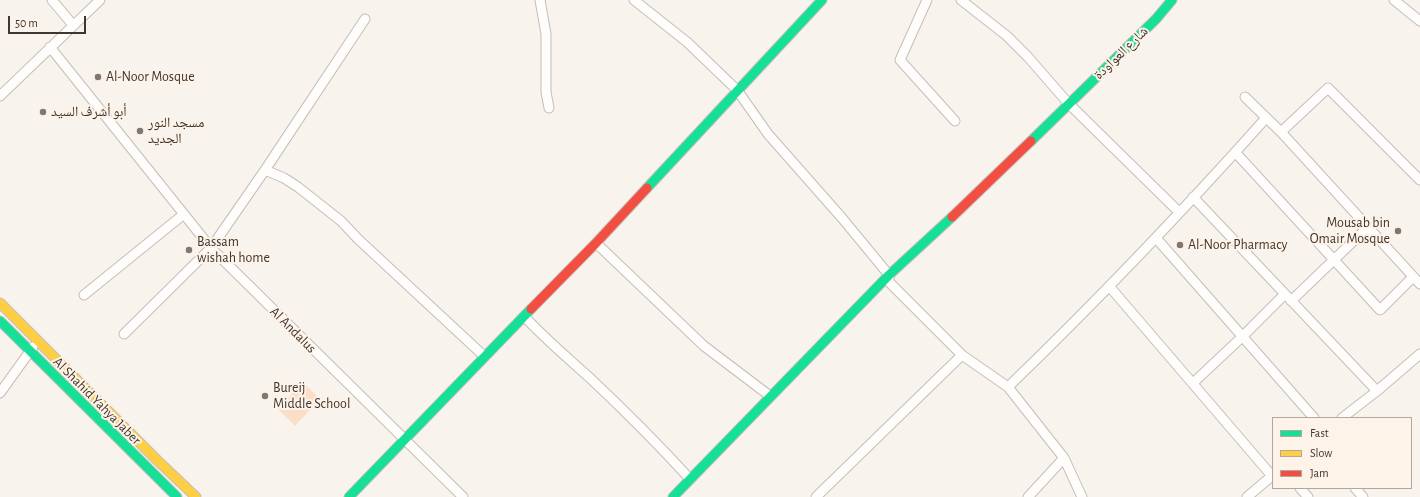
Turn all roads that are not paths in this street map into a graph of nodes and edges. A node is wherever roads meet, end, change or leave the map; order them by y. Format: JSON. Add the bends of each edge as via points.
{"nodes":[{"id":1,"x":52,"y":0,"type":"edge"},
{"id":2,"x":100,"y":0,"type":"edge"},
{"id":3,"x":540,"y":0,"type":"edge"},
{"id":4,"x":634,"y":0,"type":"edge"},
{"id":5,"x":822,"y":0,"type":"edge"},
{"id":6,"x":927,"y":0,"type":"edge"},
{"id":7,"x":961,"y":0,"type":"edge"},
{"id":8,"x":1172,"y":0,"type":"edge"},
{"id":9,"x":1394,"y":0,"type":"edge"},
{"id":10,"x":365,"y":19,"type":"dead end"},
{"id":11,"x":1420,"y":21,"type":"edge"},
{"id":12,"x":73,"y":25,"type":"junction"},
{"id":13,"x":50,"y":47,"type":"junction"},
{"id":14,"x":737,"y":90,"type":"junction"},
{"id":15,"x":0,"y":96,"type":"edge"},
{"id":16,"x":1245,"y":97,"type":"dead end"},
{"id":17,"x":1068,"y":103,"type":"junction"},
{"id":18,"x":548,"y":108,"type":"dead end"},
{"id":19,"x":1266,"y":118,"type":"junction"},
{"id":20,"x":955,"y":120,"type":"dead end"},
{"id":21,"x":1281,"y":132,"type":"junction"},
{"id":22,"x":1235,"y":152,"type":"junction"},
{"id":23,"x":265,"y":170,"type":"junction"},
{"id":24,"x":1420,"y":180,"type":"edge"},
{"id":25,"x":1193,"y":197,"type":"junction"},
{"id":26,"x":1179,"y":212,"type":"junction"},
{"id":27,"x":184,"y":214,"type":"junction"},
{"id":28,"x":1368,"y":227,"type":"junction"},
{"id":29,"x":1156,"y":238,"type":"junction"},
{"id":30,"x":596,"y":243,"type":"junction"},
{"id":31,"x":211,"y":248,"type":"junction"},
{"id":32,"x":1335,"y":260,"type":"junction"},
{"id":33,"x":889,"y":276,"type":"junction"},
{"id":34,"x":1414,"y":277,"type":"junction"},
{"id":35,"x":1420,"y":284,"type":"edge"},
{"id":36,"x":1109,"y":286,"type":"junction"},
{"id":37,"x":84,"y":295,"type":"dead end"},
{"id":38,"x":1288,"y":297,"type":"junction"},
{"id":39,"x":0,"y":303,"type":"edge"},
{"id":40,"x":524,"y":316,"type":"junction"},
{"id":41,"x":0,"y":321,"type":"edge"},
{"id":42,"x":124,"y":334,"type":"dead end"},
{"id":43,"x":1242,"y":337,"type":"junction"},
{"id":44,"x":37,"y":341,"type":"junction"},
{"id":45,"x":30,"y":351,"type":"junction"},
{"id":46,"x":1420,"y":354,"type":"edge"},
{"id":47,"x":962,"y":355,"type":"junction"},
{"id":48,"x":484,"y":356,"type":"junction"},
{"id":49,"x":1193,"y":383,"type":"junction"},
{"id":50,"x":1008,"y":387,"type":"junction"},
{"id":51,"x":1377,"y":391,"type":"junction"},
{"id":52,"x":0,"y":393,"type":"edge"},
{"id":53,"x":770,"y":396,"type":"junction"},
{"id":54,"x":1313,"y":417,"type":"edge"},
{"id":55,"x":1343,"y":417,"type":"edge"},
{"id":56,"x":404,"y":439,"type":"junction"},
{"id":57,"x":1064,"y":458,"type":"junction"},
{"id":58,"x":1272,"y":475,"type":"edge"},
{"id":59,"x":690,"y":479,"type":"junction"},
{"id":60,"x":1301,"y":489,"type":"edge"},
{"id":61,"x":1356,"y":489,"type":"edge"},
{"id":62,"x":177,"y":497,"type":"edge"},
{"id":63,"x":196,"y":497,"type":"edge"},
{"id":64,"x":348,"y":497,"type":"edge"},
{"id":65,"x":463,"y":497,"type":"edge"},
{"id":66,"x":673,"y":497,"type":"edge"},
{"id":67,"x":816,"y":497,"type":"edge"},
{"id":68,"x":1028,"y":497,"type":"edge"},
{"id":69,"x":1082,"y":497,"type":"edge"},
{"id":70,"x":1247,"y":497,"type":"edge"},
{"id":71,"x":1308,"y":497,"type":"edge"},
{"id":72,"x":1363,"y":497,"type":"edge"}],
"edges":[{"from":1,"to":12,"type":"street"},
{"from":2,"to":12,"type":"street"},
{"from":3,"to":18,"type":"street","via":[[546,34]]},
{"from":4,"to":14,"type":"street","via":[[687,42]]},
{"from":5,"to":14,"type":"street"},
{"from":6,"to":20,"type":"street","via":[[900,60]]},
{"from":7,"to":17,"type":"street","via":[[1007,36]]},
{"from":8,"to":17,"type":"street","name":"شارع العواودة","via":[[1156,19]]},
{"from":9,"to":11,"type":"street"},
{"from":10,"to":23,"type":"street"},
{"from":12,"to":13,"type":"street"},
{"from":13,"to":15,"type":"street"},
{"from":13,"to":27,"type":"street","name":"Al Andalus"},
{"from":14,"to":30,"type":"street"},
{"from":14,"to":33,"type":"street","via":[[768,134]]},
{"from":16,"to":19,"type":"street"},
{"from":17,"to":26,"type":"street"},
{"from":17,"to":33,"type":"street","name":"شارع العواودة"},
{"from":19,"to":21,"type":"street"},
{"from":19,"to":22,"type":"street"},
{"from":21,"to":24,"type":"street","via":[[1328,88]]},
{"from":21,"to":28,"type":"street"},
{"from":22,"to":25,"type":"street"},
{"from":22,"to":32,"type":"street"},
{"from":23,"to":31,"type":"street"},
{"from":23,"to":48,"type":"street","via":[[298,187],[341,221]]},
{"from":25,"to":26,"type":"street"},
{"from":25,"to":38,"type":"street"},
{"from":26,"to":29,"type":"street"},
{"from":27,"to":31,"type":"street","name":"Al Andalus"},
{"from":27,"to":37,"type":"street"},
{"from":28,"to":32,"type":"street"},
{"from":28,"to":34,"type":"street"},
{"from":29,"to":36,"type":"street"},
{"from":29,"to":43,"type":"street"},
{"from":30,"to":40,"type":"street"},
{"from":30,"to":53,"type":"street","via":[[704,346]]},
{"from":31,"to":42,"type":"street"},
{"from":31,"to":56,"type":"street","name":"Al Andalus"},
{"from":32,"to":34,"type":"street","via":[[1380,310]]},
{"from":32,"to":38,"type":"street"},
{"from":33,"to":47,"type":"street","via":[[889,282]]},
{"from":33,"to":53,"type":"street","name":"شارع العواودة"},
{"from":34,"to":35,"type":"street"},
{"from":36,"to":49,"type":"street"},
{"from":36,"to":50,"type":"street","via":[[1065,333]]},
{"from":38,"to":43,"type":"street"},
{"from":38,"to":51,"type":"street"},
{"from":39,"to":44,"type":"street","name":"Al Shahid Yahya Jaber"},
{"from":40,"to":48,"type":"street"},
{"from":40,"to":59,"type":"street","via":[[542,336],[655,441]]},
{"from":41,"to":45,"type":"street","name":"Al Shahid Yahya Jaber"},
{"from":43,"to":49,"type":"street"},
{"from":43,"to":54,"type":"street"},
{"from":44,"to":45,"type":"street"},
{"from":44,"to":63,"type":"street","name":"Al Shahid Yahya Jaber"},
{"from":45,"to":52,"type":"street"},
{"from":45,"to":62,"type":"street","name":"Al Shahid Yahya Jaber"},
{"from":46,"to":51,"type":"street"},
{"from":47,"to":50,"type":"street"},
{"from":47,"to":67,"type":"street"},
{"from":48,"to":56,"type":"street"},
{"from":49,"to":58,"type":"street"},
{"from":50,"to":57,"type":"street"},
{"from":51,"to":55,"type":"street"},
{"from":53,"to":59,"type":"street","name":"شارع العواودة"},
{"from":56,"to":64,"type":"street"},
{"from":56,"to":65,"type":"street","name":"Al Andalus"},
{"from":57,"to":68,"type":"street"},
{"from":57,"to":69,"type":"street"},
{"from":58,"to":70,"type":"street"},
{"from":59,"to":66,"type":"street","name":"شارع العواودة"},
{"from":60,"to":71,"type":"street"},
{"from":61,"to":72,"type":"street"}]}
